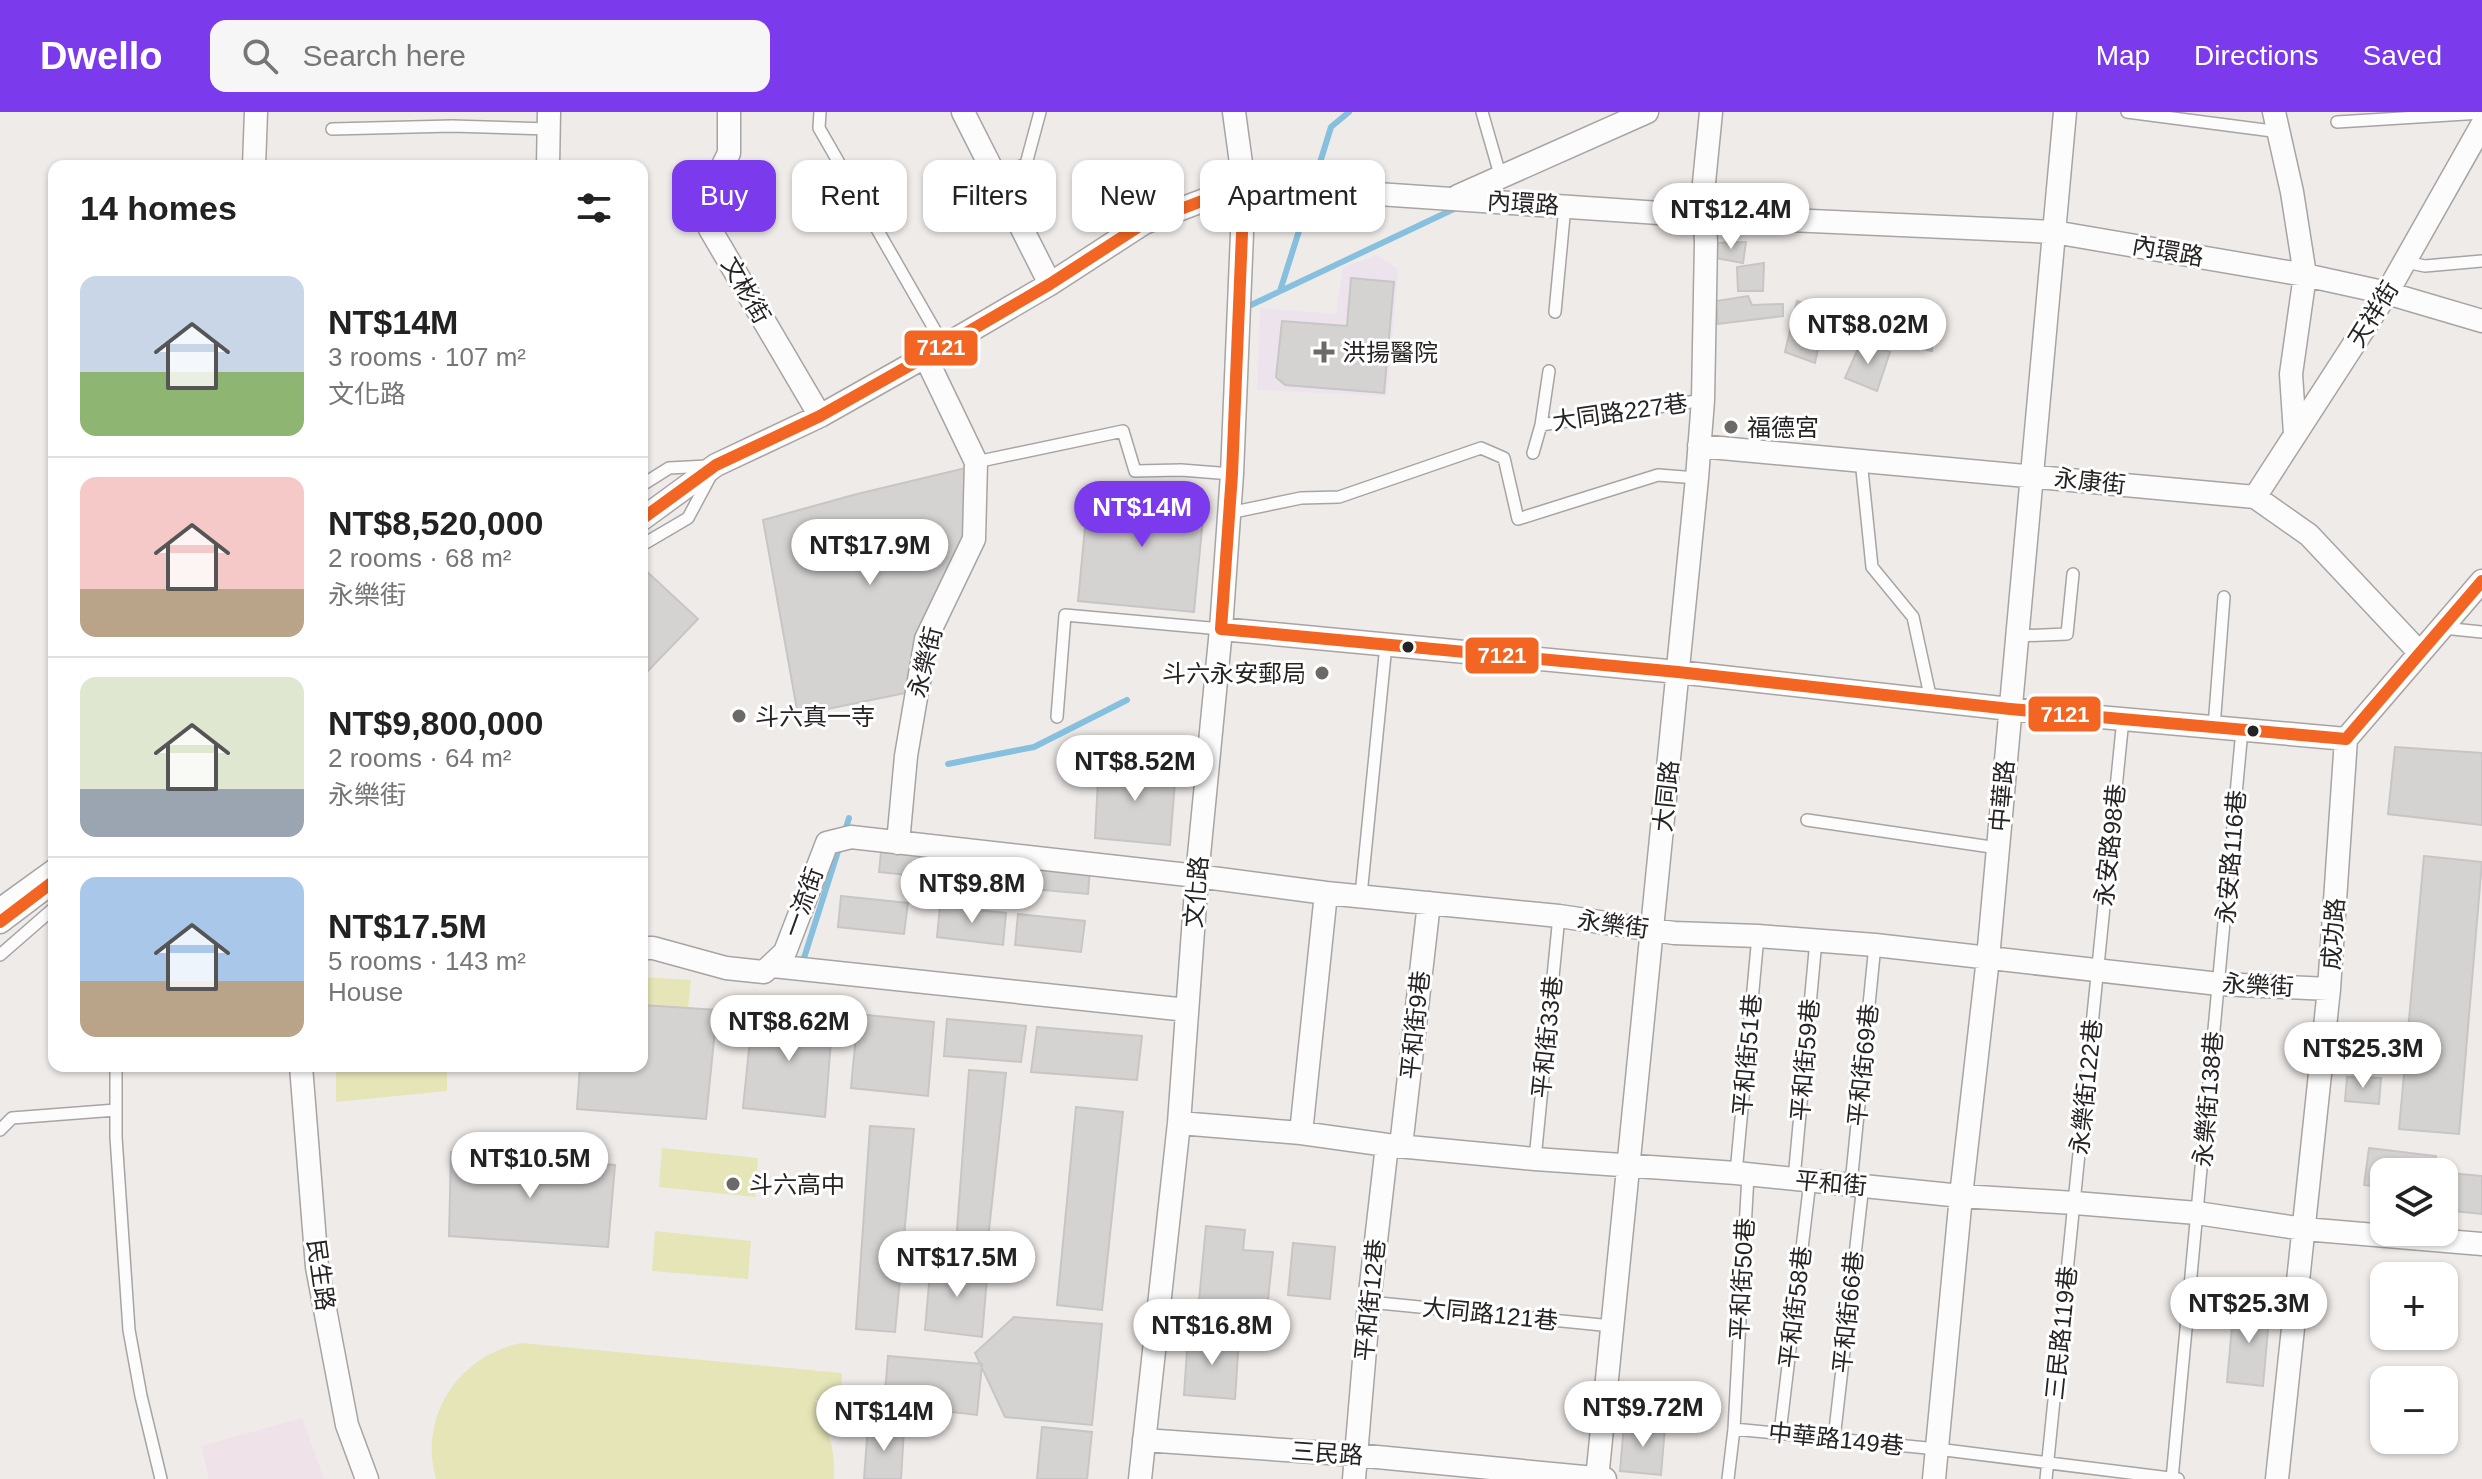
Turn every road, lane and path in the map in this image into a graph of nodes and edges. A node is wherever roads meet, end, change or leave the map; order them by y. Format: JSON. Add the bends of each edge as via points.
{"nodes":[{"id":1,"x":256,"y":112,"type":"edge"},
{"id":2,"x":729,"y":112,"type":"edge"},
{"id":3,"x":820,"y":112,"type":"edge"},
{"id":4,"x":963,"y":112,"type":"edge"},
{"id":5,"x":1040,"y":112,"type":"edge"},
{"id":6,"x":1234,"y":112,"type":"edge"},
{"id":7,"x":1482,"y":112,"type":"edge"},
{"id":8,"x":1647,"y":112,"type":"edge"},
{"id":9,"x":1711,"y":112,"type":"edge"},
{"id":10,"x":2065,"y":112,"type":"edge"},
{"id":11,"x":2127,"y":112,"type":"edge"},
{"id":12,"x":2482,"y":113,"type":"edge"},
{"id":13,"x":549,"y":120,"type":"edge"},
{"id":14,"x":2277,"y":122,"type":"edge"},
{"id":15,"x":2337,"y":122,"type":"dead end"},
{"id":16,"x":2482,"y":125,"type":"edge"},
{"id":17,"x":332,"y":129,"type":"dead end"},
{"id":18,"x":254,"y":160,"type":"edge"},
{"id":19,"x":548,"y":160,"type":"edge"},
{"id":20,"x":988,"y":160,"type":"edge"},
{"id":21,"x":1027,"y":160,"type":"edge"},
{"id":22,"x":1241,"y":160,"type":"edge"},
{"id":23,"x":1502,"y":190,"type":"junction"},
{"id":24,"x":1385,"y":194,"type":"edge"},
{"id":25,"x":1450,"y":199,"type":"junction"},
{"id":26,"x":1200,"y":202,"type":"edge"},
{"id":27,"x":1565,"y":206,"type":"junction"},
{"id":28,"x":1706,"y":213,"type":"junction"},
{"id":29,"x":1024,"y":232,"type":"edge"},
{"id":30,"x":1242,"y":232,"type":"edge"},
{"id":31,"x":2054,"y":232,"type":"junction"},
{"id":32,"x":2482,"y":261,"type":"edge"},
{"id":33,"x":2405,"y":262,"type":"junction"},
{"id":34,"x":2305,"y":275,"type":"junction"},
{"id":35,"x":1050,"y":284,"type":"junction"},
{"id":36,"x":2387,"y":293,"type":"junction"},
{"id":37,"x":1555,"y":312,"type":"dead end"},
{"id":38,"x":2482,"y":321,"type":"edge"},
{"id":39,"x":934,"y":351,"type":"junction"},
{"id":40,"x":1549,"y":371,"type":"dead end"},
{"id":41,"x":1703,"y":400,"type":"junction"},
{"id":42,"x":820,"y":416,"type":"junction"},
{"id":43,"x":1541,"y":425,"type":"junction"},
{"id":44,"x":2295,"y":434,"type":"junction"},
{"id":45,"x":1699,"y":446,"type":"junction"},
{"id":46,"x":1533,"y":453,"type":"dead end"},
{"id":47,"x":1861,"y":460,"type":"junction"},
{"id":48,"x":976,"y":462,"type":"junction"},
{"id":49,"x":716,"y":465,"type":"junction"},
{"id":50,"x":1232,"y":474,"type":"junction"},
{"id":51,"x":2033,"y":475,"type":"junction"},
{"id":52,"x":1697,"y":478,"type":"junction"},
{"id":53,"x":648,"y":481,"type":"edge"},
{"id":54,"x":2255,"y":497,"type":"junction"},
{"id":55,"x":1229,"y":513,"type":"junction"},
{"id":56,"x":648,"y":515,"type":"edge"},
{"id":57,"x":648,"y":541,"type":"edge"},
{"id":58,"x":2073,"y":574,"type":"dead end"},
{"id":59,"x":2482,"y":581,"type":"edge"},
{"id":60,"x":2224,"y":597,"type":"dead end"},
{"id":61,"x":2442,"y":628,"type":"junction"},
{"id":62,"x":1221,"y":629,"type":"junction"},
{"id":63,"x":2482,"y":632,"type":"edge"},
{"id":64,"x":2017,"y":636,"type":"junction"},
{"id":65,"x":1386,"y":645,"type":"junction"},
{"id":66,"x":2419,"y":652,"type":"junction"},
{"id":67,"x":1678,"y":672,"type":"junction"},
{"id":68,"x":1931,"y":700,"type":"junction"},
{"id":69,"x":2010,"y":709,"type":"junction"},
{"id":70,"x":1057,"y":717,"type":"dead end"},
{"id":71,"x":2123,"y":719,"type":"junction"},
{"id":72,"x":2214,"y":727,"type":"junction"},
{"id":73,"x":2242,"y":730,"type":"junction"},
{"id":74,"x":2346,"y":739,"type":"junction"},
{"id":75,"x":1807,"y":820,"type":"dead end"},
{"id":76,"x":827,"y":843,"type":"joint"},
{"id":77,"x":898,"y":843,"type":"junction"},
{"id":78,"x":1998,"y":848,"type":"junction"},
{"id":79,"x":48,"y":868,"type":"edge"},
{"id":80,"x":1197,"y":876,"type":"junction"},
{"id":81,"x":48,"y":886,"type":"edge"},
{"id":82,"x":1326,"y":893,"type":"junction"},
{"id":83,"x":1361,"y":895,"type":"junction"},
{"id":84,"x":0,"y":903,"type":"edge"},
{"id":85,"x":1429,"y":903,"type":"junction"},
{"id":86,"x":48,"y":913,"type":"edge"},
{"id":87,"x":1559,"y":916,"type":"junction"},
{"id":88,"x":0,"y":922,"type":"edge"},
{"id":89,"x":1653,"y":929,"type":"junction"},
{"id":90,"x":1758,"y":936,"type":"junction"},
{"id":91,"x":1816,"y":940,"type":"junction"},
{"id":92,"x":1875,"y":945,"type":"junction"},
{"id":93,"x":648,"y":948,"type":"edge"},
{"id":94,"x":0,"y":955,"type":"edge"},
{"id":95,"x":1988,"y":958,"type":"junction"},
{"id":96,"x":773,"y":966,"type":"junction"},
{"id":97,"x":2098,"y":971,"type":"junction"},
{"id":98,"x":2219,"y":984,"type":"junction"},
{"id":99,"x":2329,"y":989,"type":"junction"},
{"id":100,"x":1187,"y":1010,"type":"junction"},
{"id":101,"x":116,"y":1072,"type":"edge"},
{"id":102,"x":301,"y":1072,"type":"edge"},
{"id":103,"x":116,"y":1110,"type":"junction"},
{"id":104,"x":1179,"y":1123,"type":"junction"},
{"id":105,"x":0,"y":1130,"type":"edge"},
{"id":106,"x":1301,"y":1133,"type":"junction"},
{"id":107,"x":1394,"y":1146,"type":"junction"},
{"id":108,"x":1535,"y":1159,"type":"junction"},
{"id":109,"x":1629,"y":1167,"type":"junction"},
{"id":110,"x":1742,"y":1174,"type":"junction"},
{"id":111,"x":1802,"y":1180,"type":"junction"},
{"id":112,"x":1857,"y":1185,"type":"junction"},
{"id":113,"x":1961,"y":1196,"type":"junction"},
{"id":114,"x":2075,"y":1203,"type":"junction"},
{"id":115,"x":2197,"y":1213,"type":"junction"},
{"id":116,"x":2304,"y":1229,"type":"junction"},
{"id":117,"x":2482,"y":1244,"type":"edge"},
{"id":118,"x":1369,"y":1302,"type":"junction"},
{"id":119,"x":1612,"y":1326,"type":"junction"},
{"id":120,"x":1734,"y":1429,"type":"junction"},
{"id":121,"x":1780,"y":1433,"type":"junction"},
{"id":122,"x":1834,"y":1439,"type":"junction"},
{"id":123,"x":1144,"y":1440,"type":"junction"},
{"id":124,"x":1937,"y":1449,"type":"junction"},
{"id":125,"x":1356,"y":1455,"type":"junction"},
{"id":126,"x":2047,"y":1463,"type":"junction"},
{"id":127,"x":161,"y":1479,"type":"edge"},
{"id":128,"x":367,"y":1479,"type":"edge"},
{"id":129,"x":1140,"y":1479,"type":"edge"},
{"id":130,"x":1354,"y":1479,"type":"edge"},
{"id":131,"x":1597,"y":1479,"type":"edge"},
{"id":132,"x":1605,"y":1479,"type":"edge"},
{"id":133,"x":1728,"y":1479,"type":"edge"},
{"id":134,"x":1934,"y":1479,"type":"edge"},
{"id":135,"x":2046,"y":1479,"type":"edge"},
{"id":136,"x":2172,"y":1479,"type":"edge"},
{"id":137,"x":2179,"y":1479,"type":"edge"},
{"id":138,"x":2277,"y":1479,"type":"edge"}],
"edges":[{"from":1,"to":18,"type":"street"},
{"from":2,"to":42,"type":"street","name":"文彬街","via":[[729,153],[706,200],[710,229]]},
{"from":3,"to":39,"type":"lane","via":[[819,128]]},
{"from":4,"to":20,"type":"street"},
{"from":5,"to":21,"type":"lane"},
{"from":6,"to":22,"type":"street","name":"文化路"},
{"from":7,"to":23,"type":"lane"},
{"from":8,"to":23,"type":"street"},
{"from":9,"to":28,"type":"street","name":"大同路"},
{"from":10,"to":31,"type":"street","name":"中華路"},
{"from":11,"to":14,"type":"lane"},
{"from":12,"to":15,"type":"lane"},
{"from":13,"to":17,"type":"lane"},
{"from":13,"to":19,"type":"street"},
{"from":14,"to":34,"type":"street"},
{"from":16,"to":33,"type":"street","name":"天祥街"},
{"from":23,"to":25,"type":"street"},
{"from":23,"to":25,"type":"street","name":"內環路","via":[[1474,200]]},
{"from":23,"to":27,"type":"street","name":"內環路"},
{"from":24,"to":25,"type":"street","name":"內環路"},
{"from":26,"to":35,"type":"street","name":"內環路","via":[[1144,223]]},
{"from":27,"to":28,"type":"street","name":"內環路"},
{"from":27,"to":37,"type":"lane"},
{"from":28,"to":31,"type":"street","name":"內環路"},
{"from":28,"to":41,"type":"street","name":"大同路"},
{"from":29,"to":35,"type":"street"},
{"from":30,"to":50,"type":"street","name":"文化路"},
{"from":31,"to":34,"type":"street","name":"內環路"},
{"from":31,"to":51,"type":"street","name":"中華路"},
{"from":32,"to":33,"type":"lane","via":[[2425,266]]},
{"from":33,"to":36,"type":"street","name":"天祥街"},
{"from":34,"to":36,"type":"street","name":"內環路"},
{"from":34,"to":44,"type":"street","via":[[2291,374]]},
{"from":35,"to":39,"type":"street","name":"內環路"},
{"from":36,"to":38,"type":"street","name":"內環路"},
{"from":36,"to":44,"type":"street","name":"天祥街"},
{"from":39,"to":42,"type":"street","name":"內環路"},
{"from":39,"to":48,"type":"street","name":"永樂街"},
{"from":40,"to":43,"type":"lane","name":"大同路227巷"},
{"from":41,"to":43,"type":"lane","name":"大同路227巷"},
{"from":41,"to":45,"type":"street","name":"大同路"},
{"from":42,"to":49,"type":"street","name":"內環路"},
{"from":43,"to":46,"type":"lane"},
{"from":44,"to":54,"type":"street","name":"天祥街"},
{"from":45,"to":47,"type":"street","name":"永康街"},
{"from":45,"to":52,"type":"street","name":"大同路"},
{"from":47,"to":51,"type":"street","name":"永康街"},
{"from":47,"to":68,"type":"lane","via":[[1872,567],[1913,617]]},
{"from":48,"to":50,"type":"lane","via":[[1123,431],[1135,471]]},
{"from":48,"to":77,"type":"street","name":"永樂街","via":[[974,539],[926,639]]},
{"from":49,"to":53,"type":"lane","via":[[669,468]]},
{"from":49,"to":56,"type":"street","name":"內環路"},
{"from":49,"to":57,"type":"lane","via":[[688,518]]},
{"from":50,"to":55,"type":"street","name":"文化路"},
{"from":51,"to":54,"type":"street","name":"永康街"},
{"from":51,"to":64,"type":"street","name":"中華路"},
{"from":52,"to":55,"type":"lane","via":[[1658,475],[1518,519],[1504,458],[1481,448],[1339,497],[1301,498]]},
{"from":52,"to":67,"type":"street","name":"大同路"},
{"from":54,"to":66,"type":"street","name":"永康街","via":[[2309,535]]},
{"from":55,"to":62,"type":"street","name":"文化路"},
{"from":58,"to":64,"type":"lane","via":[[2067,634]]},
{"from":59,"to":61,"type":"street"},
{"from":60,"to":72,"type":"lane"},
{"from":61,"to":63,"type":"lane"},
{"from":61,"to":66,"type":"street"},
{"from":62,"to":65,"type":"street"},
{"from":62,"to":70,"type":"lane","via":[[1065,615]]},
{"from":62,"to":80,"type":"street","name":"文化路"},
{"from":64,"to":69,"type":"street","name":"中華路"},
{"from":65,"to":67,"type":"street"},
{"from":65,"to":83,"type":"lane"},
{"from":66,"to":74,"type":"street"},
{"from":67,"to":68,"type":"street"},
{"from":67,"to":89,"type":"street","name":"大同路"},
{"from":68,"to":69,"type":"street"},
{"from":69,"to":71,"type":"street"},
{"from":69,"to":78,"type":"street","name":"中華路"},
{"from":71,"to":72,"type":"street"},
{"from":71,"to":97,"type":"lane","name":"永安路98巷"},
{"from":72,"to":73,"type":"street"},
{"from":73,"to":74,"type":"street"},
{"from":73,"to":98,"type":"lane","name":"永安路116巷"},
{"from":74,"to":99,"type":"street","name":"成功路"},
{"from":75,"to":78,"type":"lane"},
{"from":76,"to":77,"type":"street","name":"永樂街","via":[[851,837]]},
{"from":76,"to":96,"type":"street","name":"一流街","via":[[785,952]]},
{"from":77,"to":80,"type":"street","name":"永樂街"},
{"from":78,"to":95,"type":"street","name":"中華路"},
{"from":79,"to":84,"type":"lane"},
{"from":80,"to":82,"type":"street","name":"永樂街"},
{"from":80,"to":100,"type":"street","name":"文化路"},
{"from":81,"to":88,"type":"street"},
{"from":82,"to":83,"type":"street","name":"永樂街"},
{"from":82,"to":106,"type":"street"},
{"from":83,"to":85,"type":"street","name":"永樂街"},
{"from":85,"to":87,"type":"street","name":"永樂街"},
{"from":85,"to":107,"type":"street","name":"平和街9巷"},
{"from":86,"to":94,"type":"lane"},
{"from":87,"to":89,"type":"street","name":"永樂街"},
{"from":87,"to":108,"type":"lane","name":"平和街33巷"},
{"from":89,"to":90,"type":"street","name":"永樂街"},
{"from":89,"to":109,"type":"street","name":"大同路"},
{"from":90,"to":91,"type":"street","name":"永樂街"},
{"from":90,"to":110,"type":"lane","name":"平和街51巷"},
{"from":91,"to":92,"type":"street","name":"永樂街"},
{"from":91,"to":111,"type":"lane","name":"平和街59巷"},
{"from":92,"to":95,"type":"street","name":"永樂街"},
{"from":92,"to":112,"type":"lane","name":"平和街69巷"},
{"from":93,"to":96,"type":"street","name":"一流街","via":[[726,968],[764,972]]},
{"from":95,"to":97,"type":"street","name":"永樂街"},
{"from":95,"to":113,"type":"street","name":"中華路"},
{"from":96,"to":100,"type":"street"},
{"from":97,"to":98,"type":"street","name":"永樂街"},
{"from":97,"to":114,"type":"lane","name":"永樂街122巷"},
{"from":98,"to":99,"type":"street","name":"永樂街"},
{"from":98,"to":115,"type":"lane","name":"永樂街138巷"},
{"from":99,"to":116,"type":"street","name":"成功路"},
{"from":100,"to":104,"type":"street","name":"文化路"},
{"from":101,"to":103,"type":"lane"},
{"from":102,"to":128,"type":"street","name":"民生路","via":[[317,1267],[347,1425]]},
{"from":103,"to":105,"type":"lane","via":[[12,1118]]},
{"from":103,"to":127,"type":"lane","via":[[129,1330]]},
{"from":104,"to":106,"type":"street","name":"平和街"},
{"from":104,"to":123,"type":"street","name":"文化路"},
{"from":106,"to":107,"type":"street","name":"平和街"},
{"from":107,"to":108,"type":"street","name":"平和街"},
{"from":107,"to":118,"type":"street","name":"平和街12巷"},
{"from":108,"to":109,"type":"street","name":"平和街"},
{"from":109,"to":110,"type":"street","name":"平和街"},
{"from":109,"to":119,"type":"street","name":"大同路"},
{"from":110,"to":111,"type":"street","name":"平和街"},
{"from":110,"to":120,"type":"lane","name":"平和街50巷"},
{"from":111,"to":112,"type":"street","name":"平和街"},
{"from":111,"to":121,"type":"lane","name":"平和街58巷"},
{"from":112,"to":113,"type":"street","name":"平和街"},
{"from":112,"to":122,"type":"lane","name":"平和街66巷"},
{"from":113,"to":114,"type":"street","name":"平和街"},
{"from":113,"to":124,"type":"street","name":"中華路"},
{"from":114,"to":115,"type":"street","name":"平和街"},
{"from":114,"to":126,"type":"lane","name":"三民路119巷"},
{"from":115,"to":116,"type":"street","name":"平和街"},
{"from":115,"to":136,"type":"lane","name":"永樂街138巷"},
{"from":116,"to":117,"type":"street","name":"平和街"},
{"from":116,"to":138,"type":"street","name":"成功路"},
{"from":118,"to":119,"type":"lane","name":"大同路121巷"},
{"from":118,"to":125,"type":"street","name":"平和街12巷"},
{"from":119,"to":131,"type":"street","name":"大同路"},
{"from":120,"to":121,"type":"lane","name":"中華路149巷"},
{"from":120,"to":133,"type":"lane","name":"平和街50巷"},
{"from":121,"to":122,"type":"lane","name":"中華路149巷"},
{"from":122,"to":124,"type":"lane","name":"中華路149巷"},
{"from":123,"to":125,"type":"street","name":"三民路"},
{"from":123,"to":129,"type":"street","name":"文化路"},
{"from":124,"to":126,"type":"lane"},
{"from":124,"to":134,"type":"street","name":"中華路"},
{"from":125,"to":130,"type":"street","name":"平和街12巷"},
{"from":125,"to":131,"type":"street","name":"三民路"},
{"from":126,"to":135,"type":"lane","name":"三民路119巷"},
{"from":126,"to":136,"type":"lane"},
{"from":131,"to":132,"type":"street","name":"三民路"},
{"from":136,"to":137,"type":"lane"}]}
